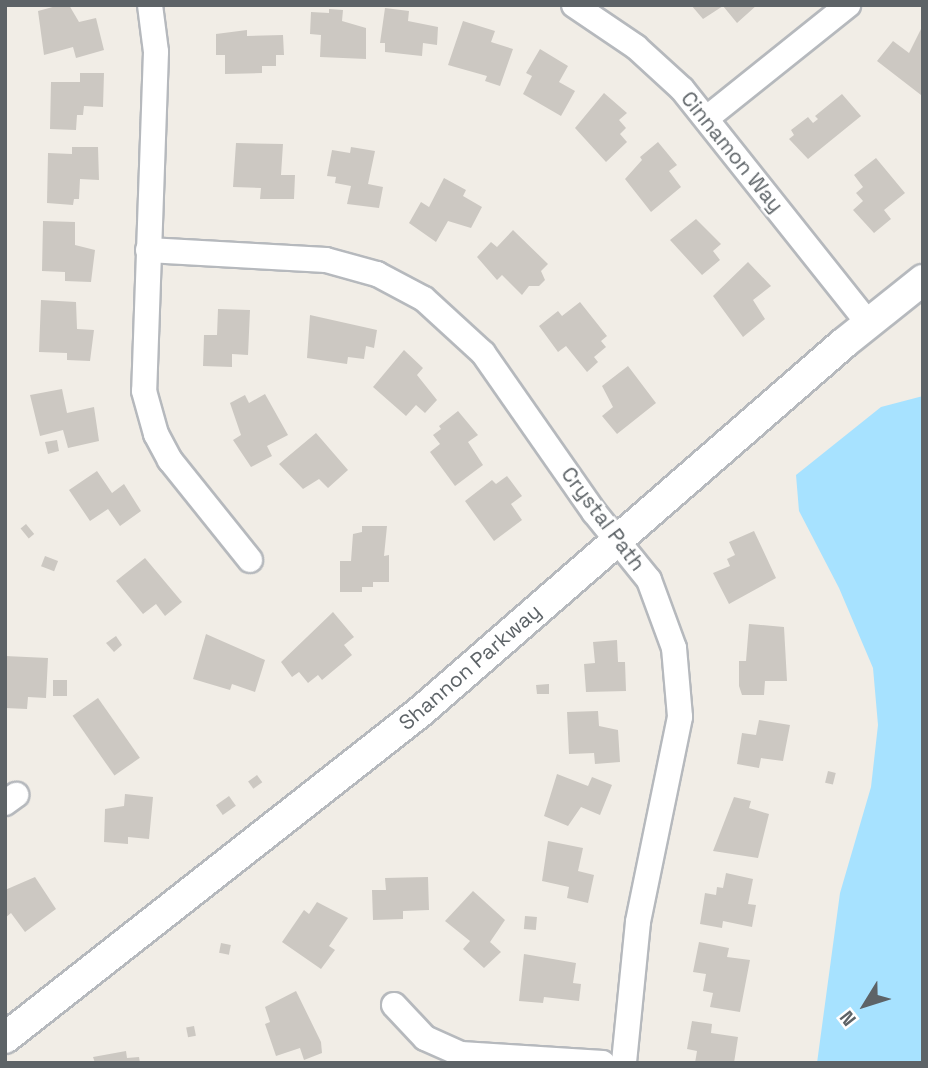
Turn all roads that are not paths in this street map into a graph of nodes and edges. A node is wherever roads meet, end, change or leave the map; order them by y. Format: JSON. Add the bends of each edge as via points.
{"nodes":[{"id":1,"x":150,"y":5,"type":"edge"},
{"id":2,"x":574,"y":5,"type":"edge"},
{"id":3,"x":848,"y":5,"type":"edge"},
{"id":4,"x":707,"y":118,"type":"junction"},
{"id":5,"x":148,"y":250,"type":"junction"},
{"id":6,"x":923,"y":280,"type":"edge"},
{"id":7,"x":868,"y":323,"type":"junction"},
{"id":8,"x":616,"y":540,"type":"junction"},
{"id":9,"x":250,"y":559,"type":"dead end"},
{"id":10,"x":394,"y":1005,"type":"dead end"},
{"id":11,"x":5,"y":1038,"type":"edge"},
{"id":12,"x":603,"y":1063,"type":"edge"},
{"id":13,"x":624,"y":1063,"type":"edge"}],
"edges":[{"from":1,"to":5,"type":"street","via":[[156,52]]},
{"from":2,"to":4,"type":"street","name":"Cinnamon Way","via":[[652,61]]},
{"from":3,"to":4,"type":"street"},
{"from":4,"to":7,"type":"street","name":"Cinnamon Way"},
{"from":5,"to":8,"type":"street","name":"Crystal Path","via":[[326,260],[377,274],[424,299],[483,353]]},
{"from":5,"to":9,"type":"street","via":[[143,377],[151,420],[170,460]]},
{"from":6,"to":7,"type":"street","name":"Shannon Parkway"},
{"from":7,"to":8,"type":"street","name":"Shannon Parkway"},
{"from":8,"to":11,"type":"street","name":"Shannon Parkway","via":[[420,712]]},
{"from":8,"to":13,"type":"street","name":"Crystal Path","via":[[649,580],[660,602],[674,648],[680,693],[676,743],[638,922]]},
{"from":10,"to":12,"type":"street","via":[[425,1038],[461,1054]]}]}
